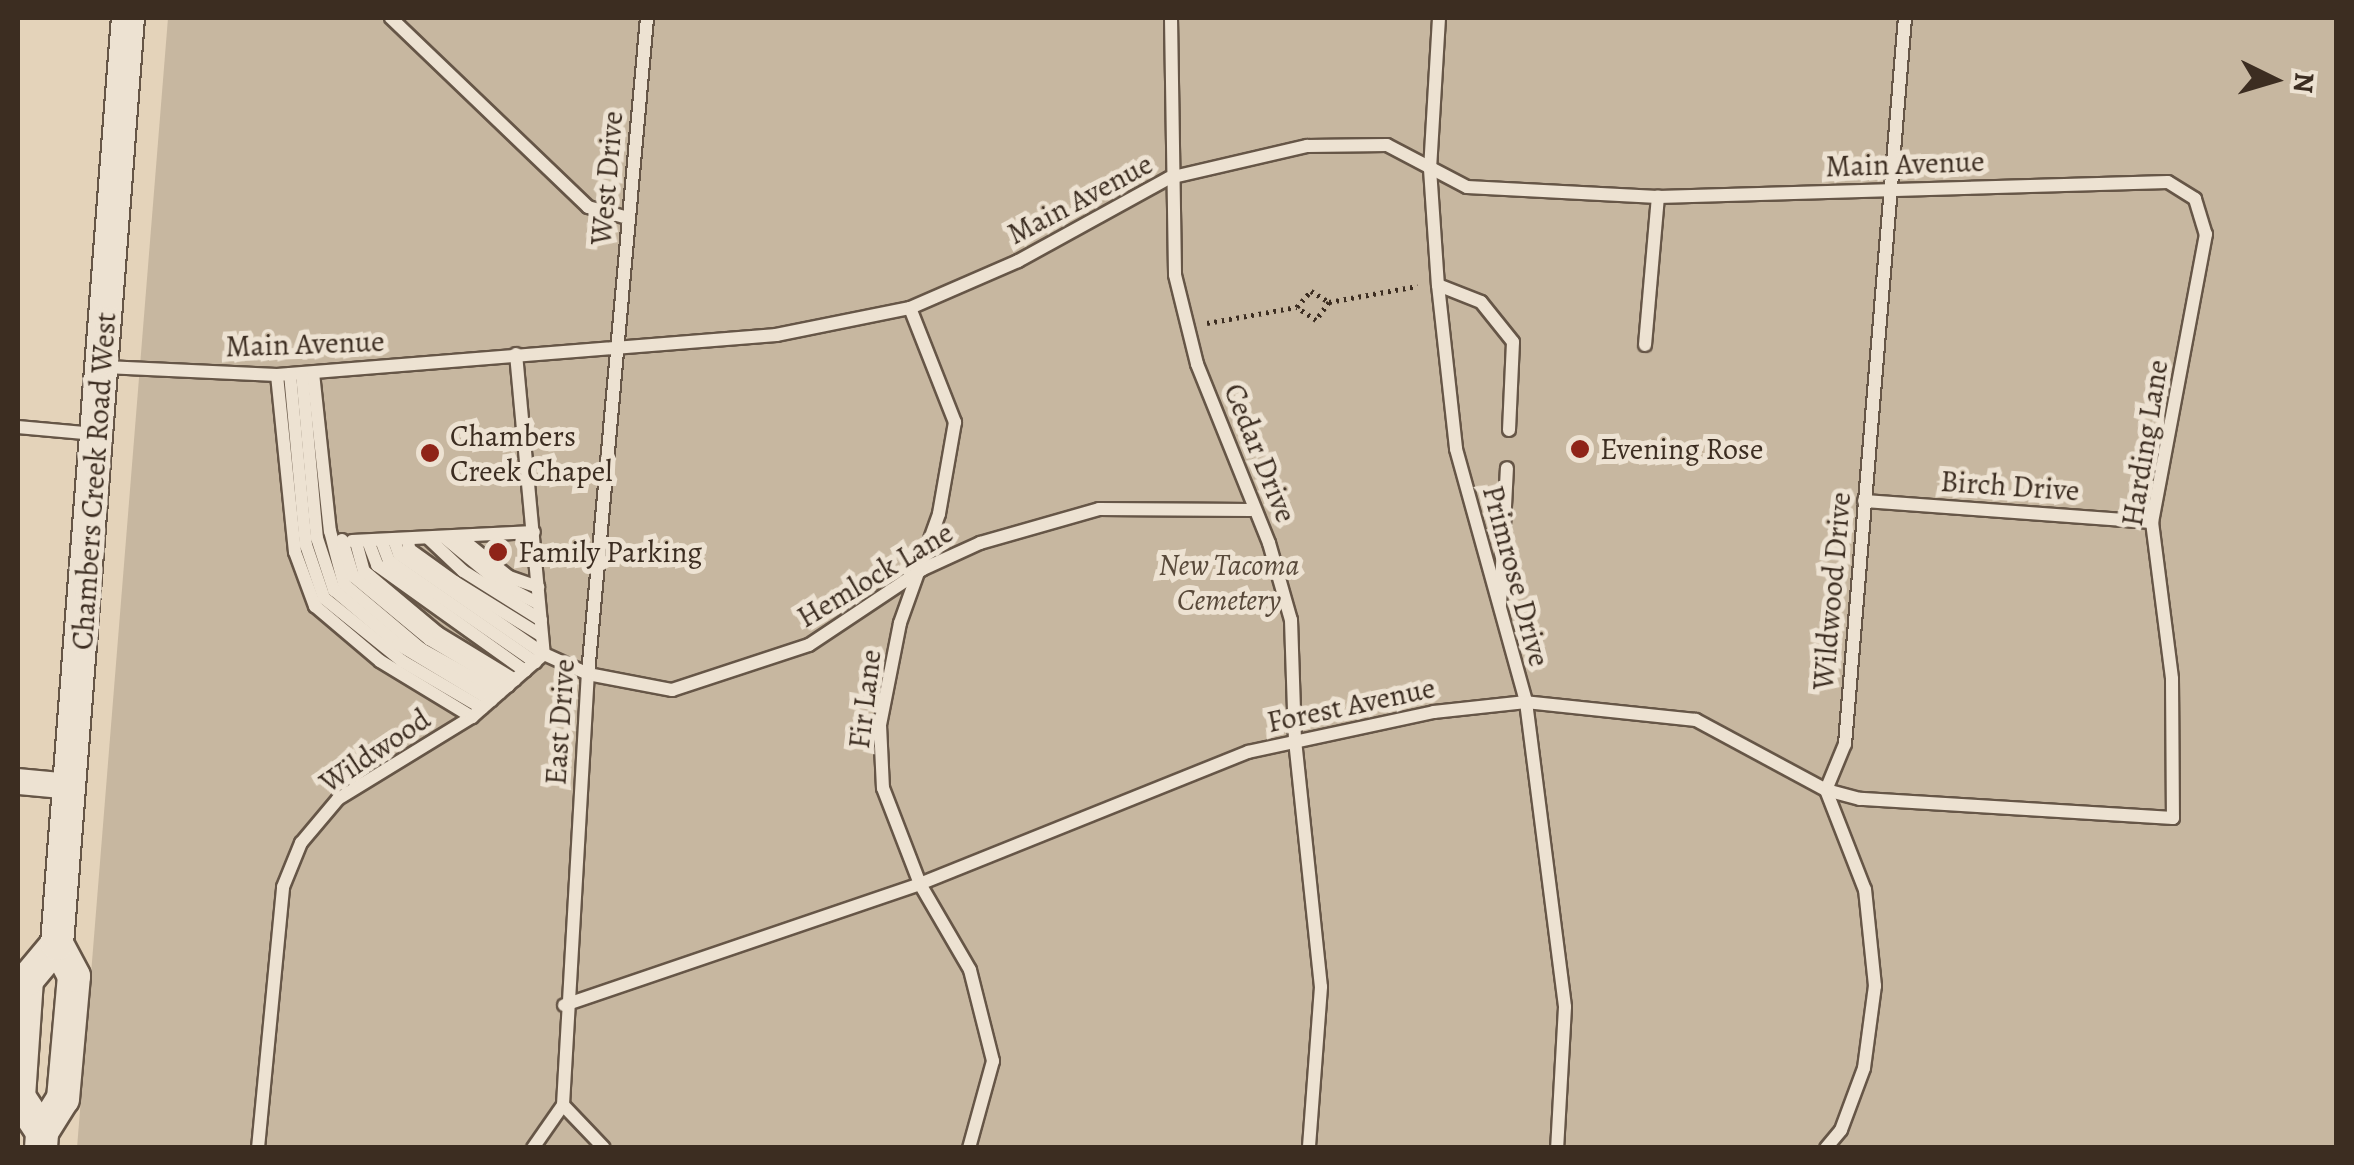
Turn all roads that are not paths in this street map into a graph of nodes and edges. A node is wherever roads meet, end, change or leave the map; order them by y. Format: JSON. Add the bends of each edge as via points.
{"nodes":[{"id":1,"x":128,"y":18,"type":"edge"},
{"id":2,"x":391,"y":18,"type":"edge"},
{"id":3,"x":647,"y":18,"type":"edge"},
{"id":4,"x":1171,"y":18,"type":"edge"},
{"id":5,"x":1440,"y":18,"type":"edge"},
{"id":6,"x":1904,"y":18,"type":"edge"},
{"id":7,"x":1430,"y":170,"type":"junction"},
{"id":8,"x":1169,"y":178,"type":"junction"},
{"id":9,"x":1890,"y":188,"type":"junction"},
{"id":10,"x":1658,"y":198,"type":"junction"},
{"id":11,"x":2195,"y":199,"type":"joint"},
{"id":12,"x":628,"y":218,"type":"junction"},
{"id":13,"x":1438,"y":284,"type":"junction"},
{"id":14,"x":910,"y":308,"type":"junction"},
{"id":15,"x":618,"y":343,"type":"junction"},
{"id":16,"x":1645,"y":345,"type":"dead end"},
{"id":17,"x":516,"y":354,"type":"junction"},
{"id":18,"x":102,"y":366,"type":"junction"},
{"id":19,"x":295,"y":374,"type":"junction"},
{"id":20,"x":18,"y":427,"type":"edge"},
{"id":21,"x":1509,"y":430,"type":"dead end"},
{"id":22,"x":97,"y":434,"type":"junction"},
{"id":23,"x":1507,"y":468,"type":"dead end"},
{"id":24,"x":1864,"y":501,"type":"junction"},
{"id":25,"x":1251,"y":510,"type":"junction"},
{"id":26,"x":2152,"y":522,"type":"junction"},
{"id":27,"x":534,"y":532,"type":"junction"},
{"id":28,"x":451,"y":536,"type":"junction"},
{"id":29,"x":428,"y":538,"type":"junction"},
{"id":30,"x":368,"y":539,"type":"junction"},
{"id":31,"x":924,"y":569,"type":"junction"},
{"id":32,"x":538,"y":587,"type":"junction"},
{"id":33,"x":539,"y":604,"type":"junction"},
{"id":34,"x":541,"y":620,"type":"junction"},
{"id":35,"x":1500,"y":620,"type":"junction"},
{"id":36,"x":542,"y":636,"type":"junction"},
{"id":37,"x":588,"y":674,"type":"junction"},
{"id":38,"x":508,"y":685,"type":"junction"},
{"id":39,"x":1526,"y":702,"type":"junction"},
{"id":40,"x":1296,"y":740,"type":"junction"},
{"id":41,"x":18,"y":781,"type":"edge"},
{"id":42,"x":71,"y":786,"type":"junction"},
{"id":43,"x":1826,"y":790,"type":"junction"},
{"id":44,"x":2173,"y":818,"type":"joint"},
{"id":45,"x":920,"y":884,"type":"junction"},
{"id":46,"x":57,"y":944,"type":"junction"},
{"id":47,"x":564,"y":1005,"type":"junction"},
{"id":48,"x":563,"y":1106,"type":"junction"},
{"id":49,"x":42,"y":1140,"type":"edge"},
{"id":50,"x":258,"y":1148,"type":"edge"},
{"id":51,"x":534,"y":1148,"type":"edge"},
{"id":52,"x":604,"y":1148,"type":"edge"},
{"id":53,"x":969,"y":1148,"type":"edge"},
{"id":54,"x":1309,"y":1148,"type":"edge"},
{"id":55,"x":1557,"y":1148,"type":"edge"},
{"id":56,"x":1826,"y":1148,"type":"edge"}],
"edges":[{"from":1,"to":18,"type":"street","name":"Chambers Creek Road West"},
{"from":2,"to":12,"type":"lane","via":[[588,206]]},
{"from":3,"to":12,"type":"lane","name":"West Drive"},
{"from":4,"to":8,"type":"lane","name":"Cedar Drive"},
{"from":5,"to":7,"type":"lane","name":"Primrose Drive"},
{"from":6,"to":9,"type":"lane","name":"Wildwood Drive"},
{"from":7,"to":8,"type":"lane","name":"Main Avenue","via":[[1387,145],[1307,146]]},
{"from":7,"to":10,"type":"lane","name":"Main Avenue","via":[[1467,187]]},
{"from":7,"to":13,"type":"lane","name":"Primrose Drive"},
{"from":8,"to":14,"type":"lane","name":"Main Avenue","via":[[1018,261]]},
{"from":8,"to":25,"type":"lane","name":"Cedar Drive","via":[[1175,275],[1187,326]]},
{"from":9,"to":10,"type":"lane","name":"Main Avenue"},
{"from":9,"to":11,"type":"lane","name":"Main Avenue","via":[[2168,182]]},
{"from":9,"to":24,"type":"lane","name":"Wildwood Drive"},
{"from":10,"to":16,"type":"lane"},
{"from":11,"to":26,"type":"lane","name":"Harding Lane","via":[[2206,234]]},
{"from":12,"to":15,"type":"lane","name":"West Drive"},
{"from":13,"to":21,"type":"lane","via":[[1481,302],[1513,342]]},
{"from":13,"to":35,"type":"lane","name":"Primrose Drive","via":[[1456,449]]},
{"from":14,"to":15,"type":"lane","name":"Main Avenue","via":[[776,335]]},
{"from":14,"to":31,"type":"lane","name":"Fir Lane","via":[[955,422]]},
{"from":15,"to":17,"type":"lane","name":"Main Avenue"},
{"from":15,"to":37,"type":"lane","name":"East Drive"},
{"from":17,"to":19,"type":"lane","name":"Main Avenue"},
{"from":17,"to":27,"type":"lane"},
{"from":18,"to":19,"type":"lane","name":"Main Avenue"},
{"from":18,"to":22,"type":"street","name":"Chambers Creek Road West"},
{"from":19,"to":30,"type":"lane"},
{"from":19,"to":38,"type":"lane","via":[[317,538],[334,590],[398,644]]},
{"from":19,"to":38,"type":"lane","via":[[294,552],[315,606],[380,662]]},
{"from":20,"to":22,"type":"lane"},
{"from":22,"to":42,"type":"street","name":"Chambers Creek Road West"},
{"from":23,"to":35,"type":"lane"},
{"from":24,"to":26,"type":"lane","name":"Birch Drive"},
{"from":24,"to":43,"type":"lane","name":"Wildwood Drive","via":[[1845,744]]},
{"from":25,"to":31,"type":"lane","name":"Hemlock Lane","via":[[1098,509],[980,543]]},
{"from":25,"to":40,"type":"lane","name":"Cedar Drive","via":[[1269,543],[1291,620]]},
{"from":26,"to":44,"type":"lane","name":"Harding Lane","via":[[2172,679]]},
{"from":27,"to":28,"type":"lane"},
{"from":27,"to":32,"type":"lane"},
{"from":28,"to":29,"type":"lane"},
{"from":28,"to":32,"type":"lane","via":[[509,576]]},
{"from":28,"to":33,"type":"lane","via":[[501,584]]},
{"from":29,"to":30,"type":"lane"},
{"from":29,"to":34,"type":"lane","via":[[463,571]]},
{"from":30,"to":36,"type":"lane","via":[[410,548]]},
{"from":30,"to":38,"type":"lane","via":[[399,554]]},
{"from":30,"to":38,"type":"lane","via":[[377,565]]},
{"from":30,"to":38,"type":"lane","via":[[353,576],[429,639]]},
{"from":31,"to":37,"type":"lane","name":"Hemlock Lane","via":[[809,645],[741,672],[672,690]]},
{"from":31,"to":45,"type":"lane","name":"Fir Lane","via":[[900,623],[880,724],[883,788]]},
{"from":32,"to":33,"type":"lane"},
{"from":33,"to":34,"type":"lane"},
{"from":34,"to":36,"type":"lane"},
{"from":35,"to":39,"type":"lane","name":"Primrose Drive"},
{"from":36,"to":38,"type":"lane"},
{"from":37,"to":38,"type":"lane"},
{"from":37,"to":47,"type":"lane","name":"East Drive"},
{"from":38,"to":50,"type":"lane","name":"Wildwood","via":[[338,799],[301,844],[283,887]]},
{"from":39,"to":40,"type":"lane","name":"Forest Avenue","via":[[1434,712]]},
{"from":39,"to":43,"type":"lane","name":"Forest Avenue","via":[[1696,720]]},
{"from":39,"to":55,"type":"lane","name":"Primrose Drive","via":[[1566,1007]]},
{"from":40,"to":45,"type":"lane","name":"Forest Avenue","via":[[1248,752]]},
{"from":40,"to":54,"type":"lane","name":"Cedar Drive","via":[[1321,988]]},
{"from":41,"to":42,"type":"street"},
{"from":42,"to":46,"type":"street","name":"Chambers Creek Road West"},
{"from":43,"to":44,"type":"lane","name":"Forest Avenue","via":[[1860,798]]},
{"from":43,"to":56,"type":"lane","via":[[1865,890],[1876,986],[1864,1068],[1841,1130]]},
{"from":45,"to":47,"type":"lane","name":"Forest Avenue"},
{"from":45,"to":53,"type":"lane","name":"Fir Lane","via":[[970,970],[992,1061]]},
{"from":46,"to":49,"type":"street","name":"Chambers Creek Road West","via":[[74,976],[62,1099]]},
{"from":46,"to":49,"type":"street","name":"Chambers Creek Road West","via":[[28,980],[19,1096]]},
{"from":47,"to":48,"type":"lane","name":"East Drive"},
{"from":48,"to":51,"type":"lane"},
{"from":48,"to":52,"type":"lane"}]}
